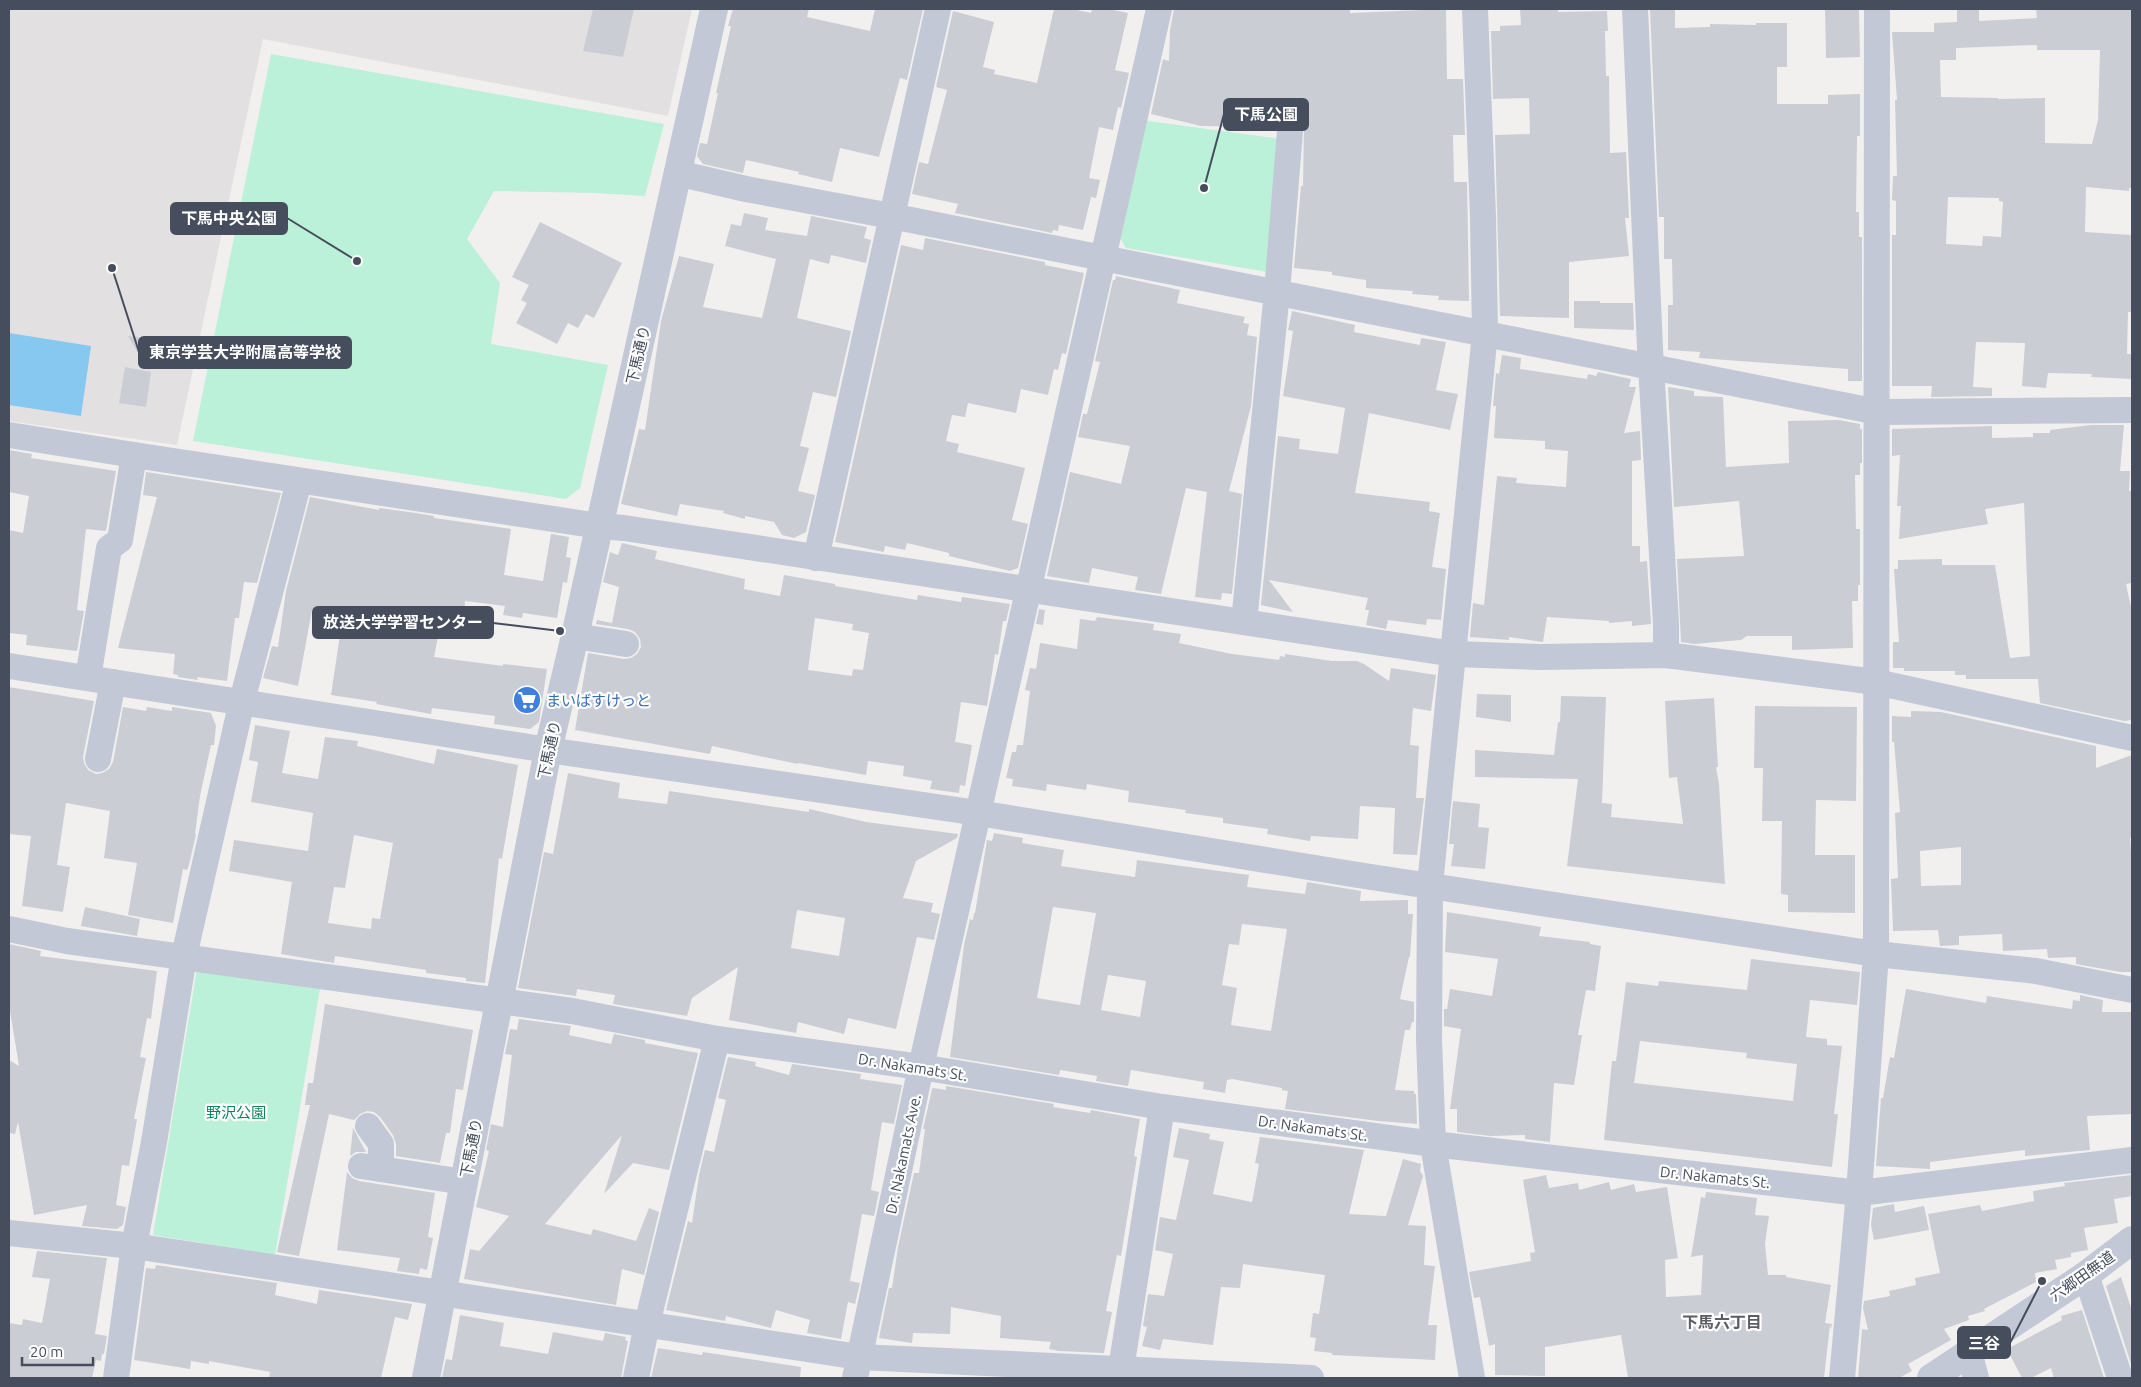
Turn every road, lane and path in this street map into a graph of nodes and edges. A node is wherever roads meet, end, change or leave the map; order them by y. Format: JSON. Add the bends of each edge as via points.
{"nodes":[{"id":1,"x":714,"y":9,"type":"edge"},
{"id":2,"x":938,"y":9,"type":"edge"},
{"id":3,"x":1159,"y":9,"type":"edge"},
{"id":4,"x":1475,"y":9,"type":"edge"},
{"id":5,"x":1635,"y":9,"type":"edge"},
{"id":6,"x":1878,"y":9,"type":"edge"},
{"id":7,"x":1290,"y":132,"type":"dead end"},
{"id":8,"x":677,"y":173,"type":"junction"},
{"id":9,"x":890,"y":216,"type":"junction"},
{"id":10,"x":1103,"y":258,"type":"junction"},
{"id":11,"x":1277,"y":292,"type":"junction"},
{"id":12,"x":1485,"y":333,"type":"junction"},
{"id":13,"x":1651,"y":366,"type":"junction"},
{"id":14,"x":2132,"y":410,"type":"edge"},
{"id":15,"x":1878,"y":412,"type":"junction"},
{"id":16,"x":9,"y":434,"type":"edge"},
{"id":17,"x":134,"y":456,"type":"junction"},
{"id":18,"x":299,"y":481,"type":"junction"},
{"id":19,"x":599,"y":526,"type":"junction"},
{"id":20,"x":816,"y":558,"type":"junction"},
{"id":21,"x":1029,"y":590,"type":"junction"},
{"id":22,"x":1244,"y":622,"type":"junction"},
{"id":23,"x":575,"y":636,"type":"junction"},
{"id":24,"x":626,"y":644,"type":"dead end"},
{"id":25,"x":1454,"y":654,"type":"junction"},
{"id":26,"x":1666,"y":655,"type":"junction"},
{"id":27,"x":9,"y":666,"type":"edge"},
{"id":28,"x":100,"y":680,"type":"junction"},
{"id":29,"x":1876,"y":682,"type":"junction"},
{"id":30,"x":242,"y":701,"type":"junction"},
{"id":31,"x":2132,"y":738,"type":"edge"},
{"id":32,"x":548,"y":750,"type":"junction"},
{"id":33,"x":98,"y":759,"type":"dead end"},
{"id":34,"x":978,"y":813,"type":"junction"},
{"id":35,"x":1430,"y":885,"type":"junction"},
{"id":36,"x":9,"y":929,"type":"edge"},
{"id":37,"x":1876,"y":954,"type":"junction"},
{"id":38,"x":184,"y":956,"type":"junction"},
{"id":39,"x":2132,"y":990,"type":"edge"},
{"id":40,"x":499,"y":1002,"type":"junction"},
{"id":41,"x":717,"y":1039,"type":"junction"},
{"id":42,"x":921,"y":1067,"type":"junction"},
{"id":43,"x":1162,"y":1107,"type":"junction"},
{"id":44,"x":368,"y":1126,"type":"dead end"},
{"id":45,"x":1433,"y":1144,"type":"junction"},
{"id":46,"x":2132,"y":1160,"type":"edge"},
{"id":47,"x":464,"y":1182,"type":"junction"},
{"id":48,"x":1859,"y":1193,"type":"junction"},
{"id":49,"x":9,"y":1233,"type":"edge"},
{"id":50,"x":2132,"y":1240,"type":"edge"},
{"id":51,"x":134,"y":1246,"type":"junction"},
{"id":52,"x":2086,"y":1275,"type":"junction"},
{"id":53,"x":443,"y":1293,"type":"junction"},
{"id":54,"x":647,"y":1324,"type":"junction"},
{"id":55,"x":1971,"y":1367,"type":"edge"},
{"id":56,"x":857,"y":1368,"type":"edge"},
{"id":57,"x":1122,"y":1374,"type":"edge"},
{"id":58,"x":116,"y":1378,"type":"edge"},
{"id":59,"x":426,"y":1378,"type":"edge"},
{"id":60,"x":636,"y":1378,"type":"edge"},
{"id":61,"x":1310,"y":1378,"type":"edge"},
{"id":62,"x":1472,"y":1378,"type":"edge"},
{"id":63,"x":1842,"y":1378,"type":"edge"},
{"id":64,"x":1931,"y":1378,"type":"edge"},
{"id":65,"x":2120,"y":1378,"type":"edge"}],
"edges":[{"from":1,"to":8,"type":"street","name":"下馬通り"},
{"from":2,"to":9,"type":"street"},
{"from":3,"to":10,"type":"street","name":"Dr. Nakamats Ave."},
{"from":4,"to":12,"type":"street"},
{"from":5,"to":13,"type":"street"},
{"from":6,"to":15,"type":"street"},
{"from":7,"to":11,"type":"street"},
{"from":8,"to":9,"type":"street"},
{"from":8,"to":19,"type":"street","name":"下馬通り"},
{"from":9,"to":10,"type":"street"},
{"from":9,"to":20,"type":"street"},
{"from":10,"to":11,"type":"street"},
{"from":10,"to":21,"type":"street","name":"Dr. Nakamats Ave."},
{"from":11,"to":12,"type":"street"},
{"from":11,"to":22,"type":"street"},
{"from":12,"to":13,"type":"street"},
{"from":12,"to":25,"type":"street"},
{"from":13,"to":15,"type":"street"},
{"from":13,"to":26,"type":"street"},
{"from":14,"to":15,"type":"street"},
{"from":15,"to":29,"type":"street"},
{"from":16,"to":17,"type":"street"},
{"from":17,"to":18,"type":"street"},
{"from":17,"to":28,"type":"street","via":[[120,540],[109,548]]},
{"from":18,"to":19,"type":"street"},
{"from":18,"to":30,"type":"street"},
{"from":19,"to":20,"type":"street"},
{"from":19,"to":23,"type":"street","name":"下馬通り"},
{"from":20,"to":21,"type":"street"},
{"from":21,"to":22,"type":"street"},
{"from":21,"to":34,"type":"street","name":"Dr. Nakamats Ave."},
{"from":22,"to":25,"type":"street"},
{"from":23,"to":24,"type":"street"},
{"from":23,"to":32,"type":"street","name":"下馬通り"},
{"from":25,"to":26,"type":"street","via":[[1540,657]]},
{"from":25,"to":35,"type":"street"},
{"from":26,"to":29,"type":"street"},
{"from":27,"to":28,"type":"street"},
{"from":28,"to":30,"type":"street"},
{"from":28,"to":33,"type":"street"},
{"from":29,"to":31,"type":"street"},
{"from":29,"to":37,"type":"street"},
{"from":30,"to":32,"type":"street"},
{"from":30,"to":38,"type":"street"},
{"from":32,"to":34,"type":"street"},
{"from":32,"to":40,"type":"street","name":"下馬通り"},
{"from":34,"to":35,"type":"street"},
{"from":34,"to":42,"type":"street","name":"Dr. Nakamats Ave."},
{"from":35,"to":37,"type":"street"},
{"from":35,"to":45,"type":"street","via":[[1429,1040]]},
{"from":36,"to":38,"type":"street","name":"Dr. Nakamats St.","via":[[67,941]]},
{"from":37,"to":39,"type":"street","via":[[2036,971]]},
{"from":37,"to":48,"type":"street"},
{"from":38,"to":40,"type":"street","name":"Dr. Nakamats St."},
{"from":38,"to":51,"type":"street"},
{"from":40,"to":41,"type":"street","name":"Dr. Nakamats St.","via":[[572,1011]]},
{"from":40,"to":47,"type":"street","name":"下馬通り"},
{"from":41,"to":42,"type":"street","name":"Dr. Nakamats St."},
{"from":41,"to":54,"type":"street"},
{"from":42,"to":43,"type":"street","name":"Dr. Nakamats St."},
{"from":42,"to":56,"type":"street","name":"Dr. Nakamats Ave."},
{"from":43,"to":45,"type":"street","name":"Dr. Nakamats St."},
{"from":43,"to":57,"type":"street"},
{"from":44,"to":47,"type":"street","via":[[381,1144],[371,1167]]},
{"from":45,"to":48,"type":"street","name":"Dr. Nakamats St."},
{"from":45,"to":62,"type":"street"},
{"from":46,"to":48,"type":"street","name":"Dr. Nakamats St."},
{"from":47,"to":53,"type":"street","name":"下馬通り"},
{"from":48,"to":63,"type":"street"},
{"from":49,"to":51,"type":"street"},
{"from":50,"to":52,"type":"street","name":"六郷田無道"},
{"from":51,"to":53,"type":"street"},
{"from":51,"to":58,"type":"street"},
{"from":52,"to":55,"type":"street","name":"六郷田無道"},
{"from":52,"to":65,"type":"street"},
{"from":53,"to":54,"type":"street"},
{"from":53,"to":59,"type":"street","name":"下馬通り"},
{"from":54,"to":56,"type":"street"},
{"from":54,"to":60,"type":"street"},
{"from":55,"to":64,"type":"street","name":"六郷田無道"},
{"from":56,"to":57,"type":"street"},
{"from":57,"to":61,"type":"street"}]}
